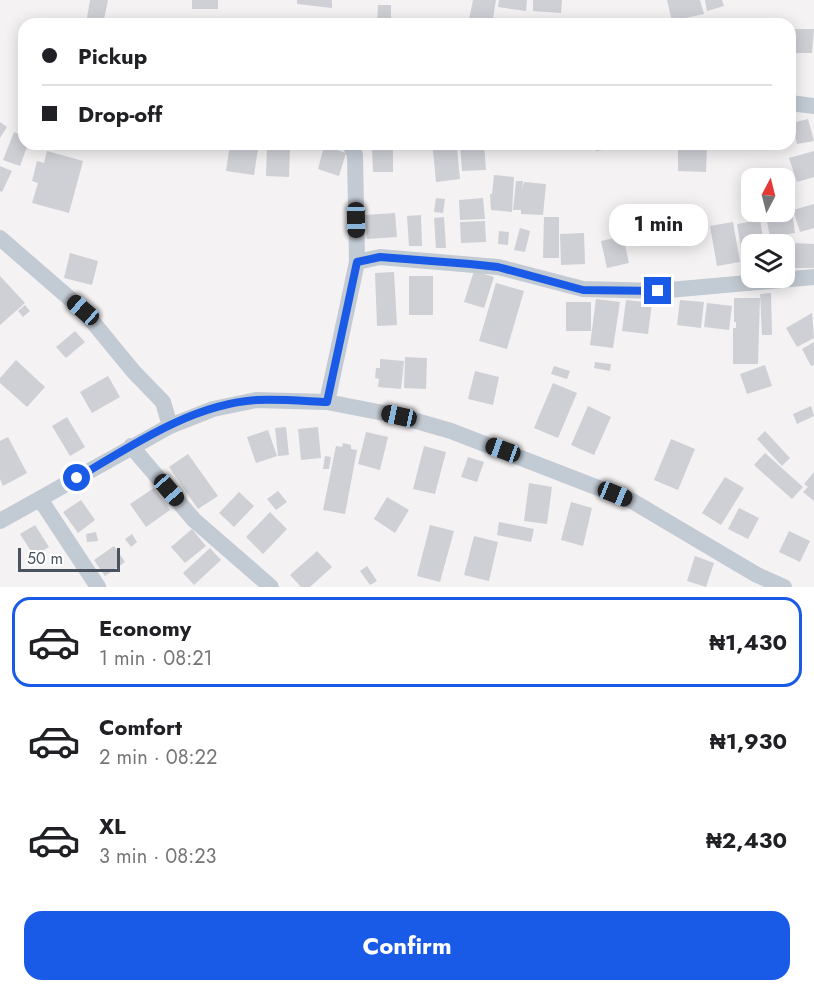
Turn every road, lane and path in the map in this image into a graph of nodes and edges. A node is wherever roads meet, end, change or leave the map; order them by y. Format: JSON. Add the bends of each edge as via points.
{"nodes":[{"id":1,"x":796,"y":104,"type":"edge"},
{"id":2,"x":814,"y":106,"type":"edge"},
{"id":3,"x":353,"y":150,"type":"edge"},
{"id":4,"x":0,"y":238,"type":"edge"},
{"id":5,"x":357,"y":262,"type":"junction"},
{"id":6,"x":814,"y":276,"type":"edge"},
{"id":7,"x":327,"y":402,"type":"junction"},
{"id":8,"x":170,"y":426,"type":"junction"},
{"id":9,"x":131,"y":446,"type":"junction"},
{"id":10,"x":40,"y":499,"type":"junction"},
{"id":11,"x":0,"y":521,"type":"edge"},
{"id":12,"x":98,"y":587,"type":"edge"},
{"id":13,"x":271,"y":587,"type":"edge"},
{"id":14,"x":784,"y":587,"type":"edge"}],
"edges":[{"from":1,"to":2,"type":"street"},
{"from":3,"to":5,"type":"street"},
{"from":4,"to":8,"type":"street","via":[[83,310],[163,402]]},
{"from":5,"to":6,"type":"street","via":[[380,257],[498,267],[583,290],[658,291]]},
{"from":5,"to":7,"type":"street"},
{"from":7,"to":8,"type":"street","via":[[256,400],[213,409]]},
{"from":7,"to":14,"type":"street","via":[[451,431],[621,497],[695,536],[756,575]]},
{"from":8,"to":9,"type":"street"},
{"from":9,"to":10,"type":"street"},
{"from":9,"to":13,"type":"street","via":[[194,520]]},
{"from":10,"to":11,"type":"street"},
{"from":10,"to":12,"type":"street"}]}
